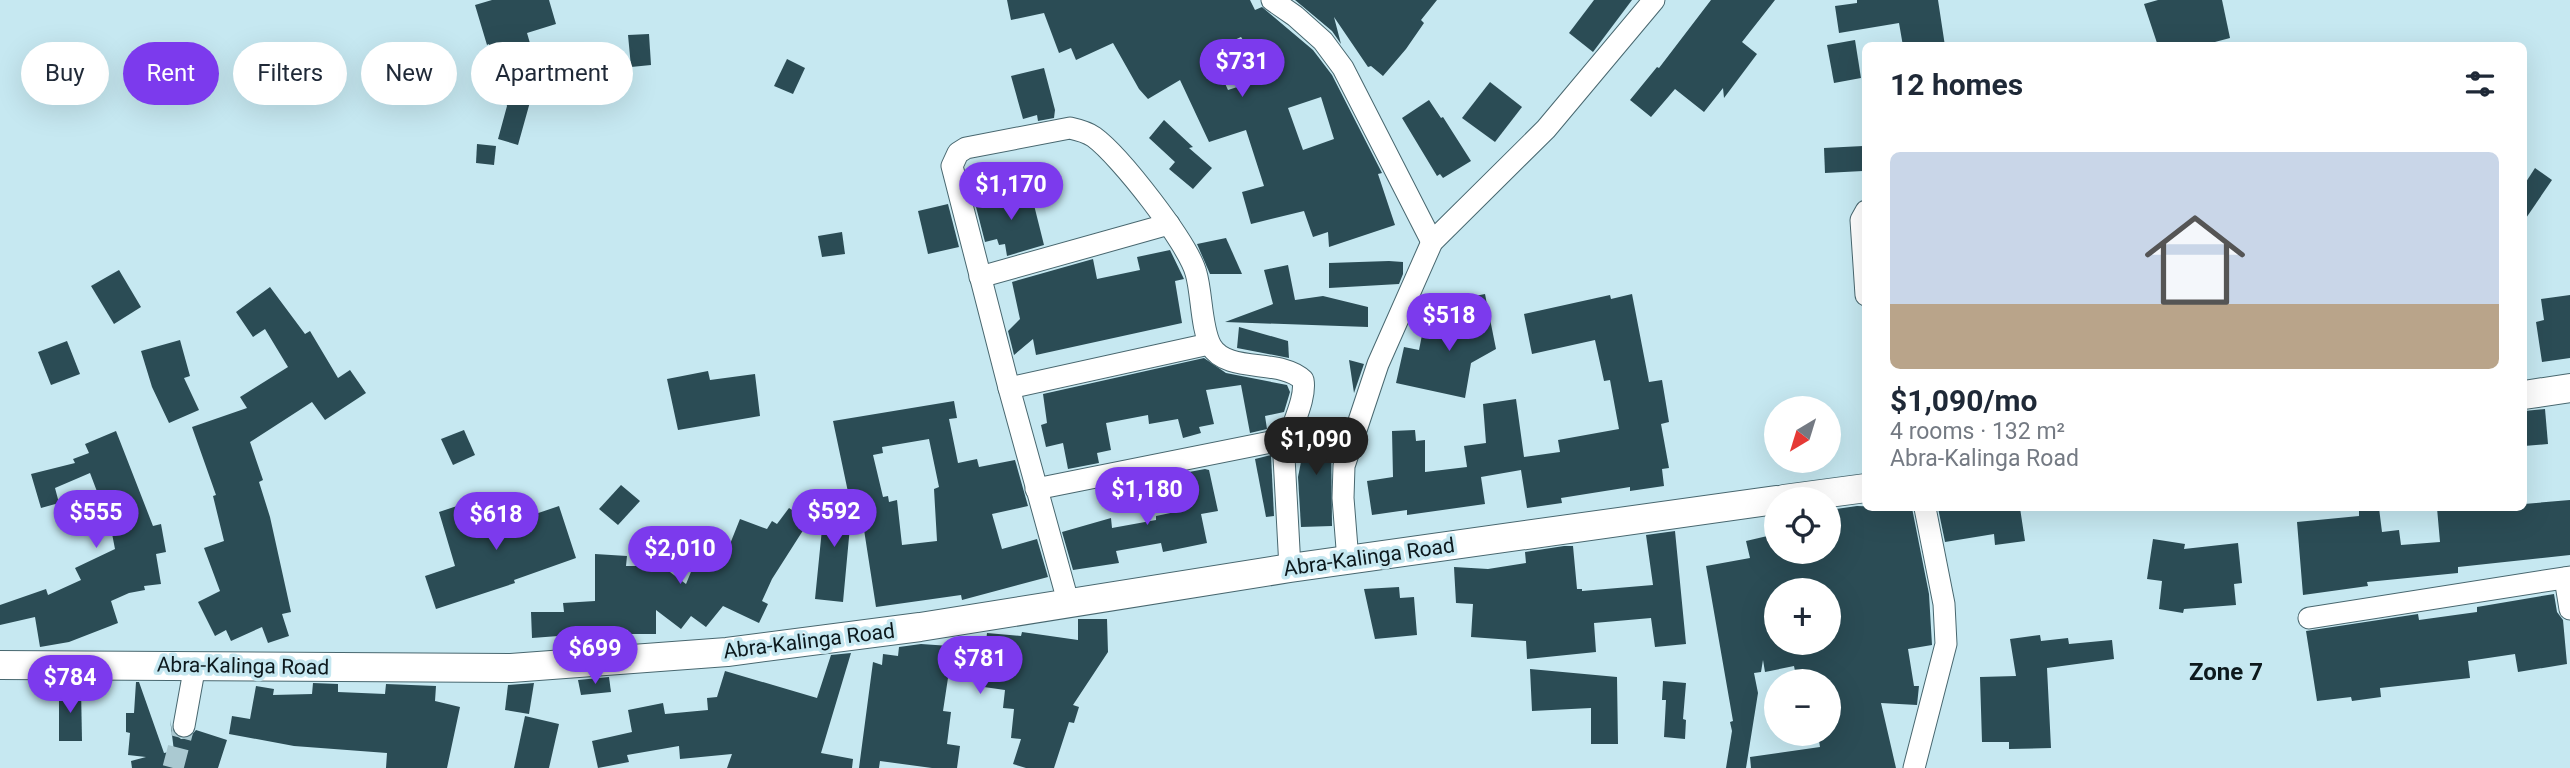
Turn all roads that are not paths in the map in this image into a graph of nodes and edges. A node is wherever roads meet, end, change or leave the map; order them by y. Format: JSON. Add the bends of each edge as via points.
{"nodes":[{"id":1,"x":1272,"y":0,"type":"edge"},
{"id":2,"x":1654,"y":0,"type":"edge"},
{"id":3,"x":1169,"y":224,"type":"junction"},
{"id":4,"x":1432,"y":243,"type":"junction"},
{"id":5,"x":980,"y":276,"type":"junction"},
{"id":6,"x":1209,"y":345,"type":"junction"},
{"id":7,"x":1009,"y":388,"type":"junction"},
{"id":8,"x":2570,"y":388,"type":"edge"},
{"id":9,"x":2527,"y":395,"type":"edge"},
{"id":10,"x":1286,"y":439,"type":"junction"},
{"id":11,"x":1036,"y":489,"type":"junction"},
{"id":12,"x":1862,"y":489,"type":"edge"},
{"id":13,"x":1841,"y":491,"type":"edge"},
{"id":14,"x":1764,"y":502,"type":"edge"},
{"id":15,"x":1926,"y":511,"type":"edge"},
{"id":16,"x":1348,"y":561,"type":"junction"},
{"id":17,"x":1290,"y":568,"type":"junction"},
{"id":18,"x":2567,"y":578,"type":"edge"},
{"id":19,"x":1069,"y":605,"type":"junction"},
{"id":20,"x":2570,"y":609,"type":"edge"},
{"id":21,"x":2309,"y":618,"type":"dead end"},
{"id":22,"x":0,"y":665,"type":"edge"},
{"id":23,"x":195,"y":665,"type":"junction"},
{"id":24,"x":184,"y":726,"type":"tunnel mouth"},
{"id":25,"x":1914,"y":768,"type":"edge"}],
"edges":[{"from":1,"to":4,"type":"street","via":[[1309,28],[1343,68]]},
{"from":2,"to":4,"type":"street","via":[[1546,128]]},
{"from":3,"to":5,"type":"street"},
{"from":3,"to":5,"type":"street","via":[[1111,152],[1083,131],[1070,128],[966,148],[952,166]]},
{"from":3,"to":6,"type":"street","via":[[1188,251],[1197,275]]},
{"from":4,"to":16,"type":"street","via":[[1378,364],[1344,466]]},
{"from":5,"to":7,"type":"street"},
{"from":6,"to":7,"type":"street"},
{"from":6,"to":10,"type":"street","via":[[1227,359],[1289,371],[1303,380],[1304,392]]},
{"from":7,"to":11,"type":"street"},
{"from":8,"to":9,"type":"main road"},
{"from":10,"to":11,"type":"street"},
{"from":10,"to":17,"type":"street"},
{"from":11,"to":19,"type":"street"},
{"from":12,"to":13,"type":"main road"},
{"from":14,"to":16,"type":"main road","name":"Abra-Kalinga Road"},
{"from":15,"to":25,"type":"street","via":[[1944,604],[1946,644]]},
{"from":16,"to":17,"type":"main road","name":"Abra-Kalinga Road"},
{"from":17,"to":19,"type":"main road","name":"Abra-Kalinga Road"},
{"from":18,"to":20,"type":"street"},
{"from":18,"to":21,"type":"street"},
{"from":19,"to":23,"type":"main road","name":"Abra-Kalinga Road","via":[[644,660],[511,668]]},
{"from":22,"to":23,"type":"main road","name":"Abra-Kalinga Road"},
{"from":23,"to":24,"type":"street"}]}
